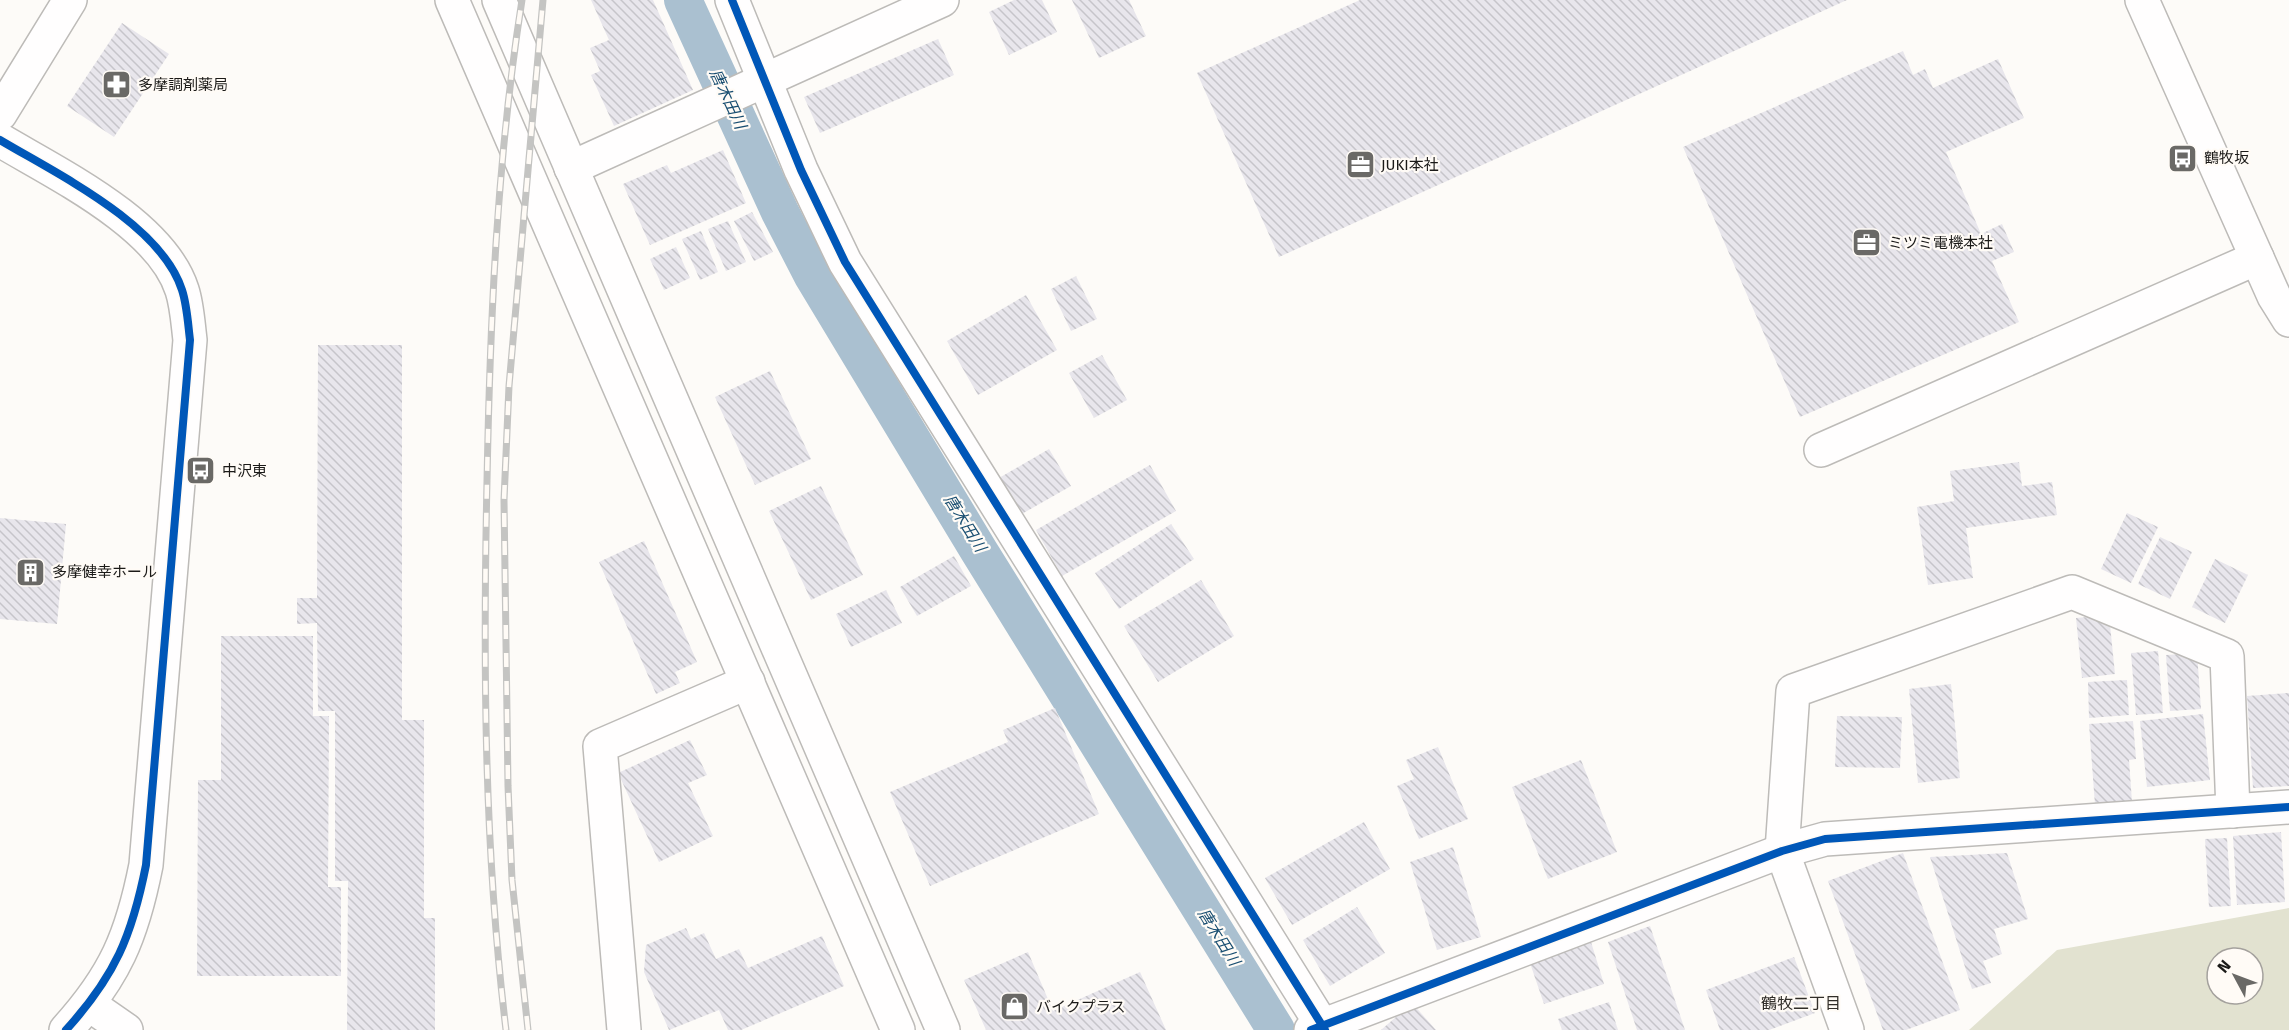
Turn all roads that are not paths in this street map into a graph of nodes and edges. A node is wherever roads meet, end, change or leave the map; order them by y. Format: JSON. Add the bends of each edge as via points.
{"nodes":[{"id":1,"x":70,"y":0,"type":"edge"},
{"id":2,"x":452,"y":0,"type":"edge"},
{"id":3,"x":499,"y":0,"type":"edge"},
{"id":4,"x":732,"y":0,"type":"edge"},
{"id":5,"x":942,"y":0,"type":"edge"},
{"id":6,"x":2142,"y":0,"type":"edge"},
{"id":7,"x":896,"y":9,"type":"edge"},
{"id":8,"x":757,"y":85,"type":"junction"},
{"id":9,"x":0,"y":114,"type":"edge"},
{"id":10,"x":0,"y":140,"type":"edge"},
{"id":11,"x":571,"y":168,"type":"junction"},
{"id":12,"x":2257,"y":258,"type":"junction"},
{"id":13,"x":2289,"y":320,"type":"edge"},
{"id":14,"x":1821,"y":450,"type":"dead end"},
{"id":15,"x":748,"y":682,"type":"junction"},
{"id":16,"x":2289,"y":807,"type":"edge"},
{"id":17,"x":2233,"y":811,"type":"junction"},
{"id":18,"x":1782,"y":852,"type":"junction"},
{"id":19,"x":90,"y":1005,"type":"junction"},
{"id":20,"x":1319,"y":1029,"type":"edge"},
{"id":21,"x":66,"y":1030,"type":"edge"},
{"id":22,"x":126,"y":1030,"type":"edge"},
{"id":23,"x":624,"y":1030,"type":"edge"},
{"id":24,"x":898,"y":1030,"type":"edge"},
{"id":25,"x":944,"y":1030,"type":"edge"},
{"id":26,"x":1847,"y":1030,"type":"edge"}],
"edges":[{"from":1,"to":9,"type":"street"},
{"from":2,"to":15,"type":"street"},
{"from":3,"to":11,"type":"street"},
{"from":4,"to":8,"type":"street"},
{"from":5,"to":7,"type":"street"},
{"from":6,"to":12,"type":"street"},
{"from":7,"to":8,"type":"street"},
{"from":8,"to":11,"type":"street"},
{"from":8,"to":20,"type":"street","via":[[845,262]]},
{"from":10,"to":19,"type":"street","via":[[140,229],[166,258],[182,290],[190,340],[146,865],[137,910],[122,952]]},
{"from":11,"to":25,"type":"street"},
{"from":12,"to":13,"type":"street"},
{"from":12,"to":14,"type":"street"},
{"from":15,"to":23,"type":"street","via":[[600,746]]},
{"from":15,"to":24,"type":"street"},
{"from":16,"to":17,"type":"street"},
{"from":17,"to":18,"type":"street","via":[[1825,839]]},
{"from":17,"to":18,"type":"street","via":[[2227,657],[2072,592],[1793,692]]},
{"from":18,"to":20,"type":"street"},
{"from":18,"to":26,"type":"street"},
{"from":19,"to":21,"type":"street"},
{"from":19,"to":22,"type":"street"}]}
